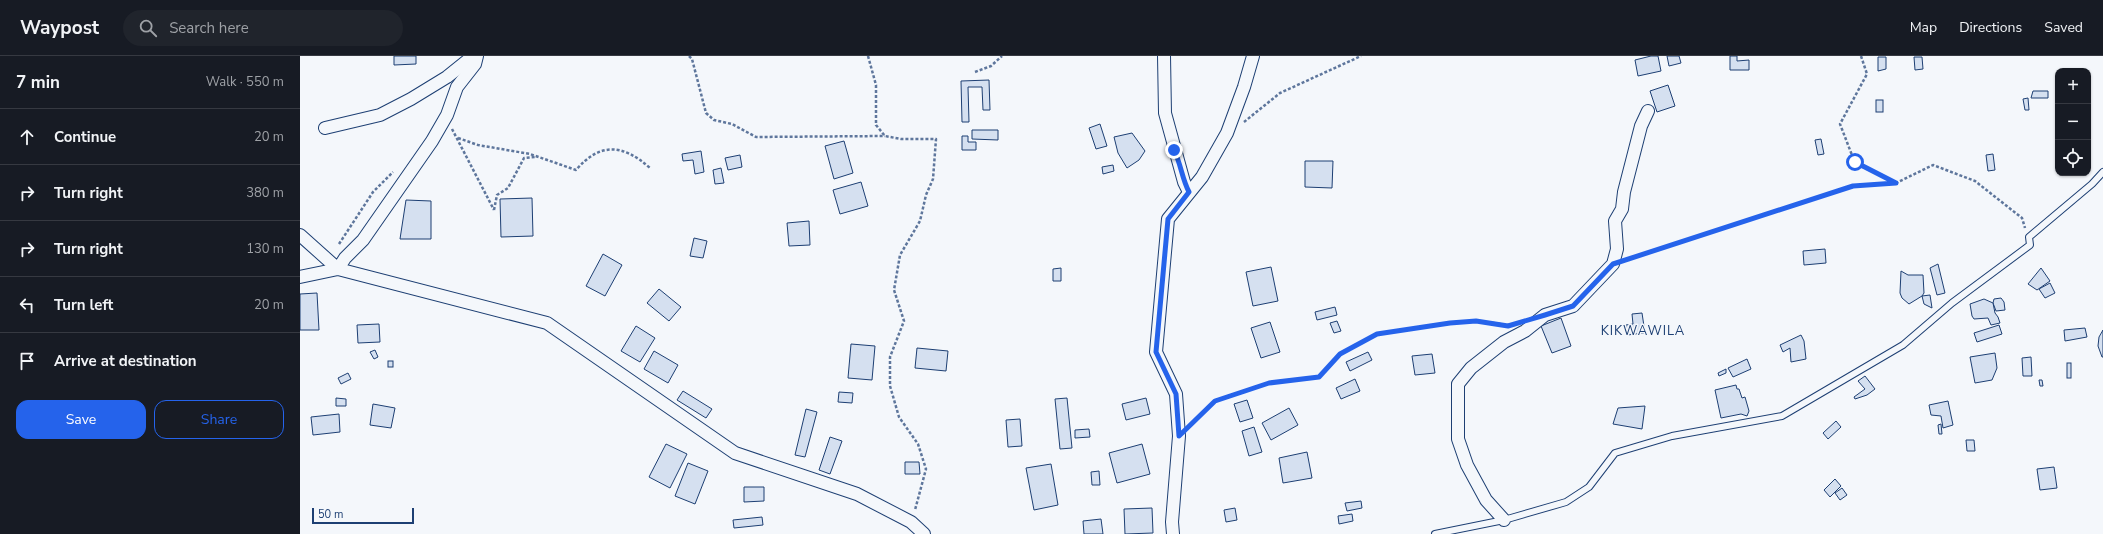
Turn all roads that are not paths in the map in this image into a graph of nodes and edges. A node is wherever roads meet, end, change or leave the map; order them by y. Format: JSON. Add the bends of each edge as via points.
{"nodes":[{"id":1,"x":473,"y":56,"type":"edge"},
{"id":2,"x":477,"y":56,"type":"edge"},
{"id":3,"x":1164,"y":56,"type":"edge"},
{"id":4,"x":1253,"y":56,"type":"edge"},
{"id":5,"x":1648,"y":111,"type":"dead end"},
{"id":6,"x":325,"y":128,"type":"dead end"},
{"id":7,"x":2103,"y":172,"type":"edge"},
{"id":8,"x":1189,"y":192,"type":"junction"},
{"id":9,"x":300,"y":235,"type":"edge"},
{"id":10,"x":338,"y":269,"type":"junction"},
{"id":11,"x":300,"y":276,"type":"edge"},
{"id":12,"x":1504,"y":520,"type":"junction"},
{"id":13,"x":924,"y":534,"type":"edge"},
{"id":14,"x":1173,"y":534,"type":"edge"},
{"id":15,"x":1435,"y":534,"type":"edge"}],
"edges":[{"from":1,"to":6,"type":"street","via":[[446,77],[380,115]]},
{"from":2,"to":10,"type":"street","via":[[475,64],[457,87],[432,141],[363,240]]},
{"from":3,"to":8,"type":"street","via":[[1165,113]]},
{"from":4,"to":8,"type":"street","via":[[1227,132],[1202,177]]},
{"from":5,"to":12,"type":"street","via":[[1641,126],[1622,209],[1615,221],[1617,249],[1613,264],[1573,306],[1545,315],[1525,331],[1504,342],[1471,368],[1458,384],[1458,439],[1467,465],[1486,500]]},
{"from":7,"to":12,"type":"lane","via":[[2029,237],[2030,245],[1952,303],[1903,345],[1782,416],[1672,436],[1615,453],[1589,487],[1566,502]]},
{"from":8,"to":14,"type":"street","via":[[1168,219],[1156,352],[1176,394],[1179,436]]},
{"from":9,"to":10,"type":"street"},
{"from":10,"to":11,"type":"street"},
{"from":10,"to":13,"type":"street","via":[[547,323],[735,453],[857,494],[911,522]]},
{"from":12,"to":15,"type":"lane"}]}
